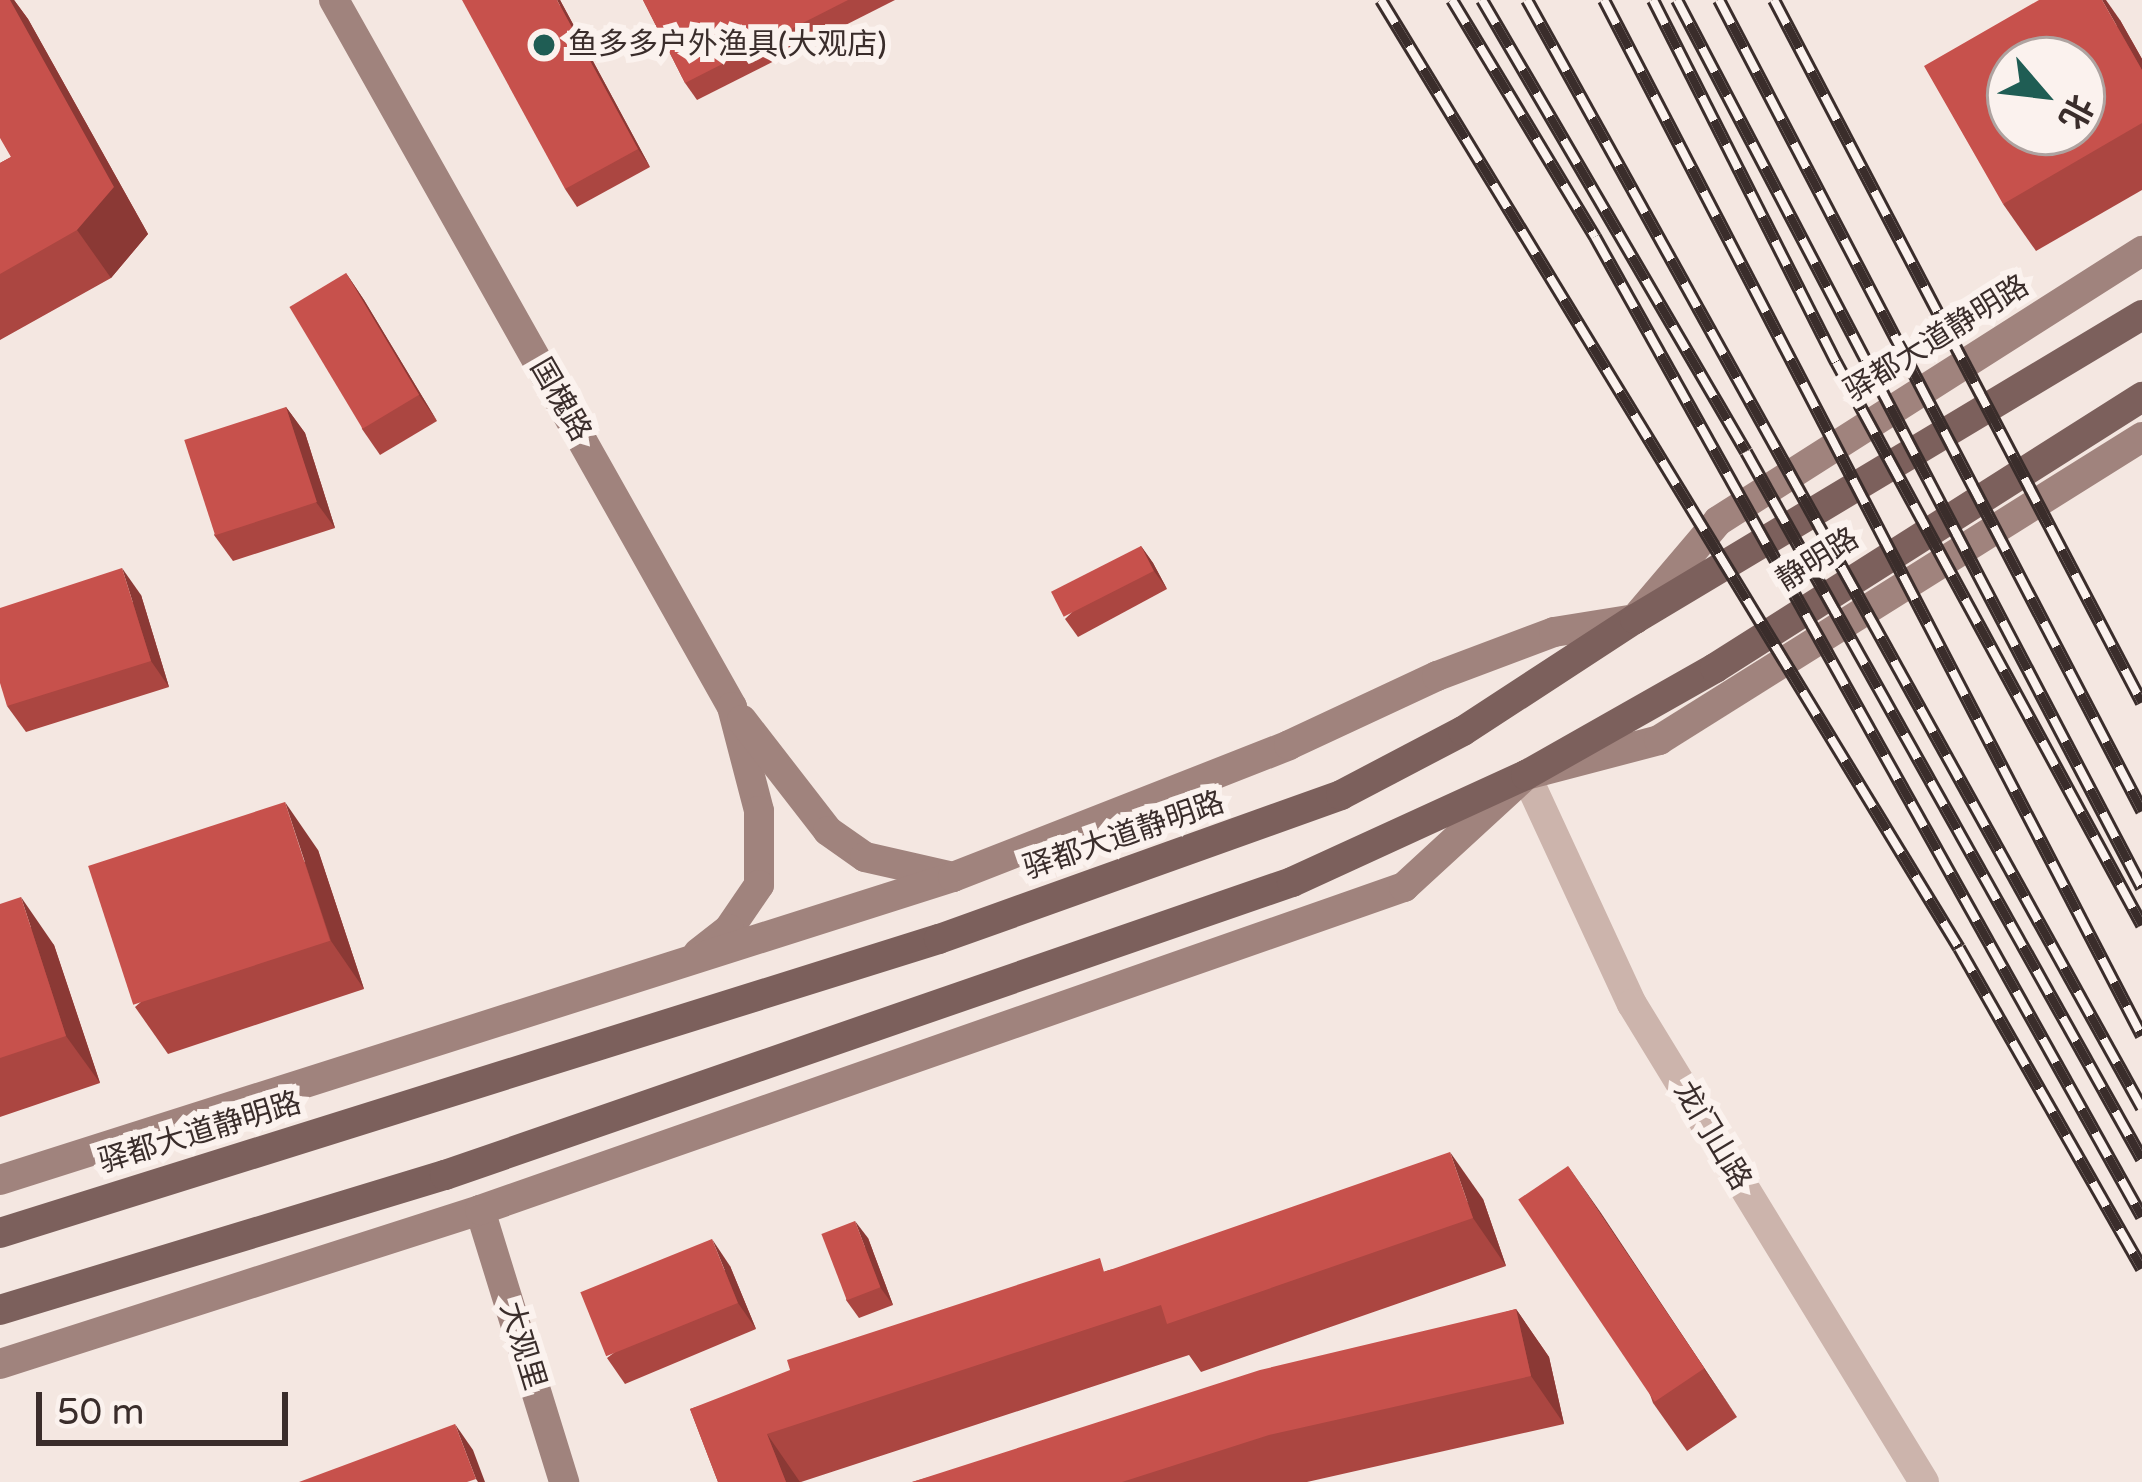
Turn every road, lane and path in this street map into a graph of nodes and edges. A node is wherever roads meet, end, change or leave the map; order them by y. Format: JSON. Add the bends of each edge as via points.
{"nodes":[{"id":1,"x":334,"y":0,"type":"edge"},
{"id":2,"x":2142,"y":251,"type":"edge"},
{"id":3,"x":2142,"y":315,"type":"edge"},
{"id":4,"x":2142,"y":397,"type":"edge"},
{"id":5,"x":2142,"y":437,"type":"edge"},
{"id":6,"x":1635,"y":619,"type":"junction"},
{"id":7,"x":732,"y":707,"type":"junction"},
{"id":8,"x":1526,"y":775,"type":"junction"},
{"id":9,"x":953,"y":877,"type":"junction"},
{"id":10,"x":679,"y":967,"type":"junction"},
{"id":11,"x":0,"y":1180,"type":"edge"},
{"id":12,"x":480,"y":1210,"type":"junction"},
{"id":13,"x":0,"y":1233,"type":"edge"},
{"id":14,"x":0,"y":1310,"type":"edge"},
{"id":15,"x":0,"y":1364,"type":"edge"},
{"id":16,"x":564,"y":1482,"type":"edge"},
{"id":17,"x":1924,"y":1482,"type":"edge"}],
"edges":[{"from":1,"to":7,"type":"street","name":"国槐路"},
{"from":2,"to":6,"type":"street","name":"驿都大道静明路","via":[[1718,521]]},
{"from":3,"to":6,"type":"main road","name":"静明路"},
{"from":4,"to":8,"type":"main road","name":"静明路","via":[[1714,668]]},
{"from":5,"to":8,"type":"street","via":[[1658,740]]},
{"from":6,"to":9,"type":"street","via":[[1554,632],[1437,676],[1289,745]]},
{"from":6,"to":13,"type":"main road","name":"驿都大道静明路","via":[[1463,731],[1264,825],[939,939]]},
{"from":7,"to":9,"type":"street","via":[[828,831],[865,857]]},
{"from":7,"to":10,"type":"street","name":"国槐路","via":[[759,811],[759,886],[729,929]]},
{"from":8,"to":12,"type":"street","via":[[1404,886]]},
{"from":8,"to":14,"type":"main road","via":[[1270,890],[445,1174]]},
{"from":8,"to":17,"type":"street","name":"龙门山路","via":[[1632,1004]]},
{"from":9,"to":10,"type":"street"},
{"from":10,"to":11,"type":"street"},
{"from":12,"to":15,"type":"street"},
{"from":12,"to":16,"type":"street","name":"大观里"}]}
